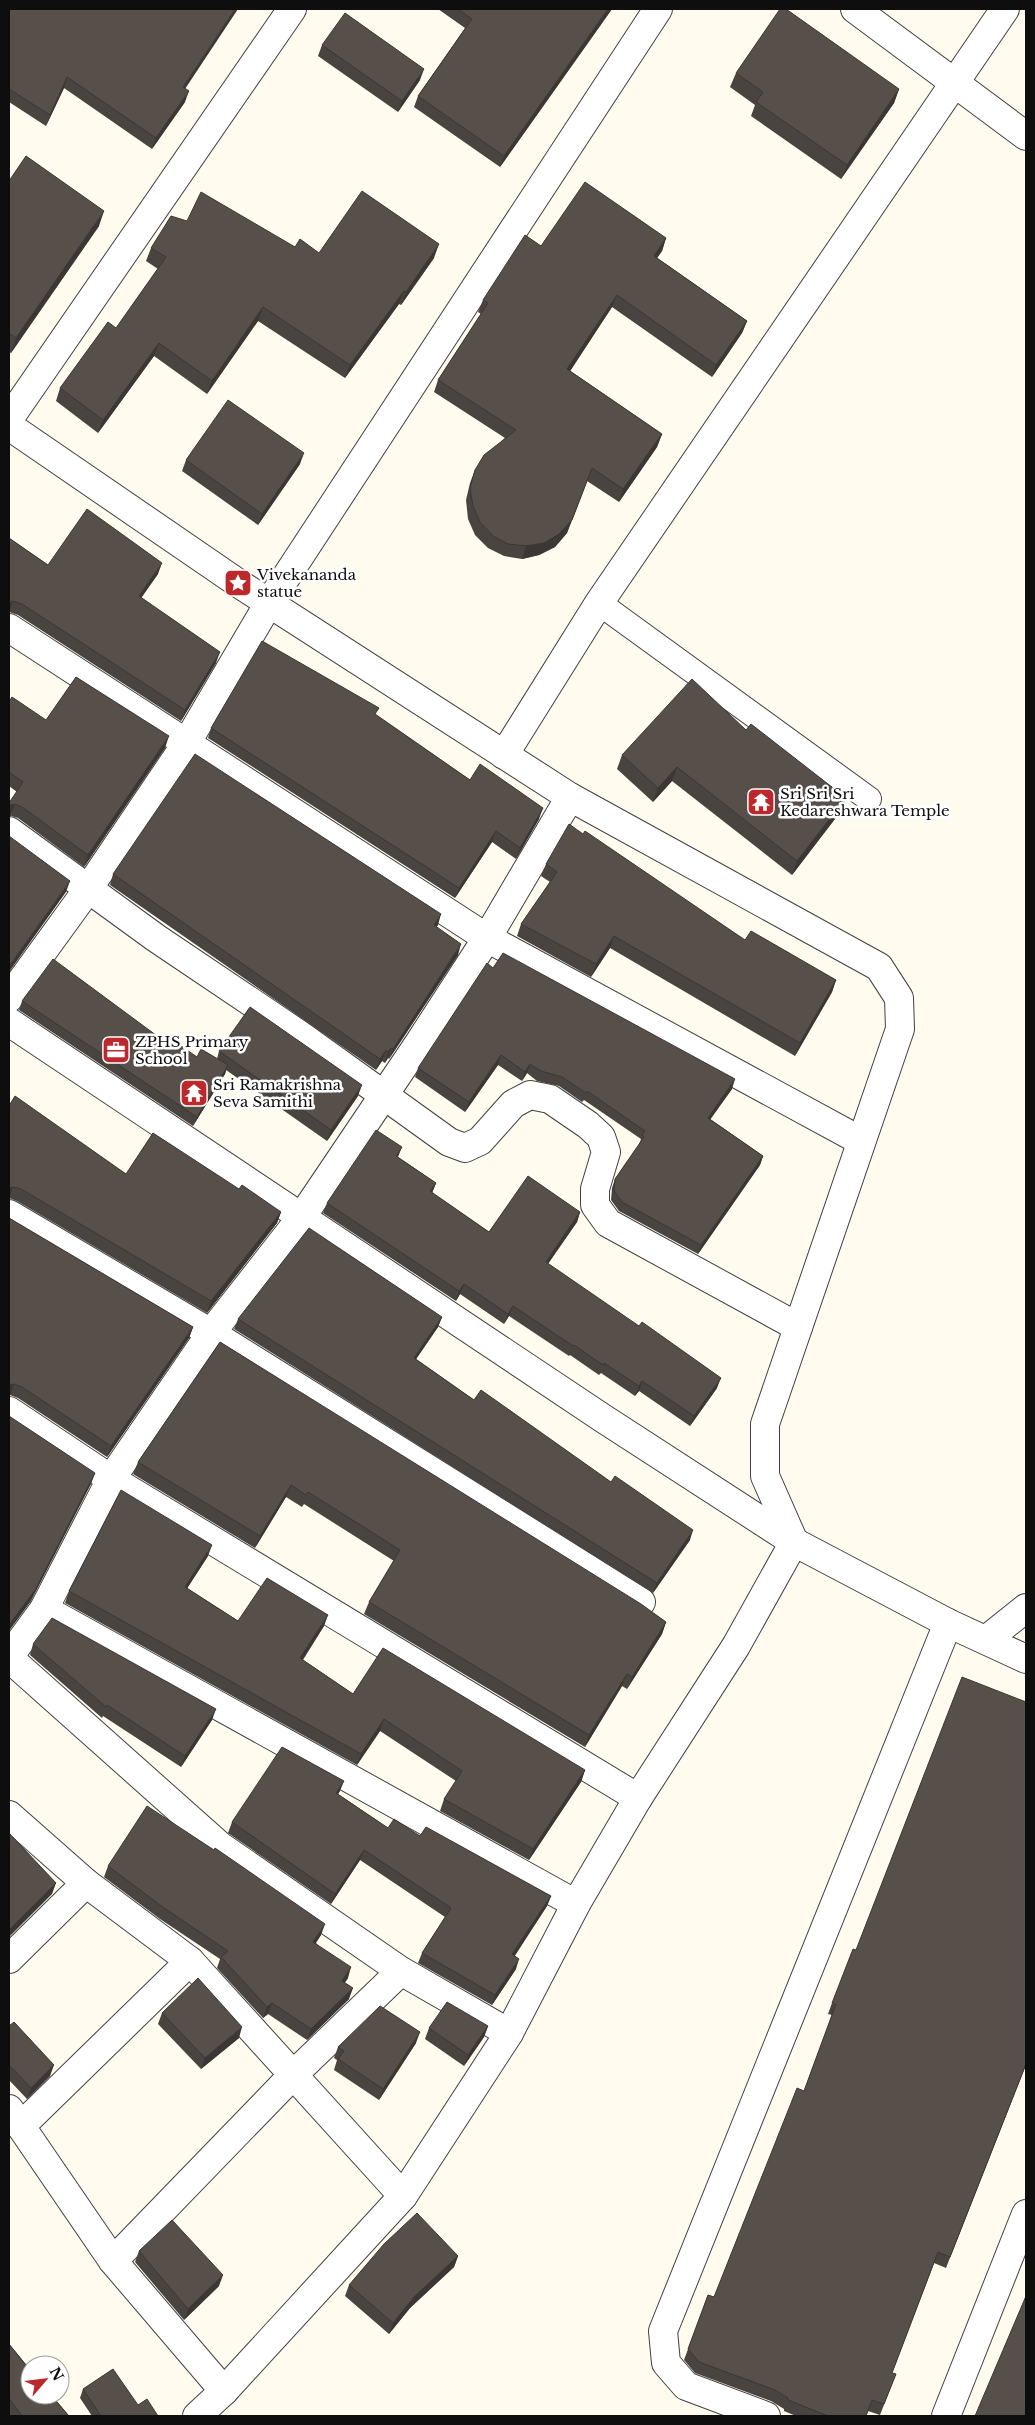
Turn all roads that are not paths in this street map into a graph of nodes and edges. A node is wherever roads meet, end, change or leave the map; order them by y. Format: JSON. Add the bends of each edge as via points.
{"nodes":[{"id":1,"x":292,"y":9,"type":"edge"},
{"id":2,"x":658,"y":9,"type":"edge"},
{"id":3,"x":855,"y":9,"type":"edge"},
{"id":4,"x":1005,"y":9,"type":"edge"},
{"id":5,"x":955,"y":84,"type":"junction"},
{"id":6,"x":1026,"y":136,"type":"edge"},
{"id":7,"x":9,"y":419,"type":"edge"},
{"id":8,"x":9,"y":426,"type":"edge"},
{"id":9,"x":269,"y":603,"type":"junction"},
{"id":10,"x":599,"y":603,"type":"junction"},
{"id":11,"x":9,"y":628,"type":"edge"},
{"id":12,"x":186,"y":744,"type":"junction"},
{"id":13,"x":504,"y":755,"type":"junction"},
{"id":14,"x":570,"y":797,"type":"junction"},
{"id":15,"x":869,"y":799,"type":"dead end"},
{"id":16,"x":9,"y":831,"type":"edge"},
{"id":17,"x":88,"y":890,"type":"junction"},
{"id":18,"x":487,"y":938,"type":"junction"},
{"id":19,"x":9,"y":998,"type":"edge"},
{"id":20,"x":9,"y":1022,"type":"edge"},
{"id":21,"x":384,"y":1096,"type":"junction"},
{"id":22,"x":861,"y":1141,"type":"junction"},
{"id":23,"x":9,"y":1214,"type":"edge"},
{"id":24,"x":301,"y":1218,"type":"junction"},
{"id":25,"x":798,"y":1328,"type":"junction"},
{"id":26,"x":210,"y":1334,"type":"junction"},
{"id":27,"x":9,"y":1411,"type":"edge"},
{"id":28,"x":111,"y":1479,"type":"junction"},
{"id":29,"x":794,"y":1542,"type":"junction"},
{"id":30,"x":641,"y":1602,"type":"edge"},
{"id":31,"x":1026,"y":1608,"type":"edge"},
{"id":32,"x":44,"y":1609,"type":"junction"},
{"id":33,"x":948,"y":1623,"type":"junction"},
{"id":34,"x":986,"y":1640,"type":"junction"},
{"id":35,"x":9,"y":1657,"type":"edge"},
{"id":36,"x":1026,"y":1659,"type":"edge"},
{"id":37,"x":638,"y":1798,"type":"junction"},
{"id":38,"x":9,"y":1815,"type":"edge"},
{"id":39,"x":86,"y":1884,"type":"junction"},
{"id":40,"x":576,"y":1904,"type":"junction"},
{"id":41,"x":9,"y":1959,"type":"edge"},
{"id":42,"x":190,"y":1961,"type":"junction"},
{"id":43,"x":401,"y":1971,"type":"junction"},
{"id":44,"x":509,"y":2033,"type":"junction"},
{"id":45,"x":294,"y":2074,"type":"junction"},
{"id":46,"x":15,"y":2118,"type":"edge"},
{"id":47,"x":403,"y":2196,"type":"junction"},
{"id":48,"x":1026,"y":2214,"type":"edge"},
{"id":49,"x":114,"y":2262,"type":"junction"},
{"id":50,"x":224,"y":2391,"type":"junction"},
{"id":51,"x":197,"y":2416,"type":"edge"},
{"id":52,"x":766,"y":2416,"type":"edge"},
{"id":53,"x":946,"y":2416,"type":"edge"}],
"edges":[{"from":1,"to":7,"type":"street"},
{"from":2,"to":9,"type":"street"},
{"from":3,"to":5,"type":"street"},
{"from":4,"to":5,"type":"street"},
{"from":5,"to":6,"type":"street"},
{"from":5,"to":10,"type":"street"},
{"from":8,"to":9,"type":"street"},
{"from":9,"to":12,"type":"street"},
{"from":9,"to":13,"type":"street"},
{"from":10,"to":13,"type":"street"},
{"from":10,"to":15,"type":"lane"},
{"from":11,"to":12,"type":"street"},
{"from":12,"to":17,"type":"street"},
{"from":12,"to":18,"type":"street"},
{"from":13,"to":14,"type":"street"},
{"from":14,"to":18,"type":"street"},
{"from":14,"to":22,"type":"street","via":[[879,967],[899,998],[900,1030]]},
{"from":16,"to":17,"type":"street"},
{"from":17,"to":19,"type":"street"},
{"from":17,"to":21,"type":"street"},
{"from":18,"to":21,"type":"street"},
{"from":18,"to":22,"type":"street"},
{"from":20,"to":24,"type":"street"},
{"from":21,"to":24,"type":"street"},
{"from":21,"to":25,"type":"street","via":[[449,1142],[464,1148],[480,1141],[513,1104],[530,1095],[550,1099],[601,1137],[606,1152],[595,1189],[595,1205],[608,1223]]},
{"from":22,"to":25,"type":"street"},
{"from":23,"to":26,"type":"street"},
{"from":24,"to":26,"type":"street"},
{"from":24,"to":29,"type":"street"},
{"from":25,"to":29,"type":"street","via":[[765,1424],[765,1476]]},
{"from":26,"to":28,"type":"street"},
{"from":26,"to":30,"type":"street"},
{"from":27,"to":28,"type":"street"},
{"from":28,"to":32,"type":"street"},
{"from":28,"to":37,"type":"street"},
{"from":29,"to":33,"type":"street"},
{"from":29,"to":37,"type":"street","via":[[736,1646]]},
{"from":31,"to":34,"type":"street"},
{"from":32,"to":35,"type":"street"},
{"from":32,"to":40,"type":"street"},
{"from":33,"to":34,"type":"street"},
{"from":33,"to":52,"type":"street","via":[[663,2331],[666,2363],[686,2386]]},
{"from":34,"to":36,"type":"street"},
{"from":35,"to":43,"type":"street","via":[[220,1846]]},
{"from":37,"to":40,"type":"street"},
{"from":38,"to":39,"type":"street"},
{"from":39,"to":41,"type":"street"},
{"from":39,"to":42,"type":"street"},
{"from":40,"to":44,"type":"street"},
{"from":42,"to":45,"type":"street"},
{"from":42,"to":46,"type":"street"},
{"from":43,"to":44,"type":"street"},
{"from":43,"to":45,"type":"street"},
{"from":44,"to":47,"type":"street"},
{"from":45,"to":47,"type":"street"},
{"from":45,"to":49,"type":"street"},
{"from":46,"to":49,"type":"street"},
{"from":47,"to":50,"type":"street"},
{"from":48,"to":53,"type":"street"},
{"from":49,"to":50,"type":"street"},
{"from":50,"to":51,"type":"street"}]}
